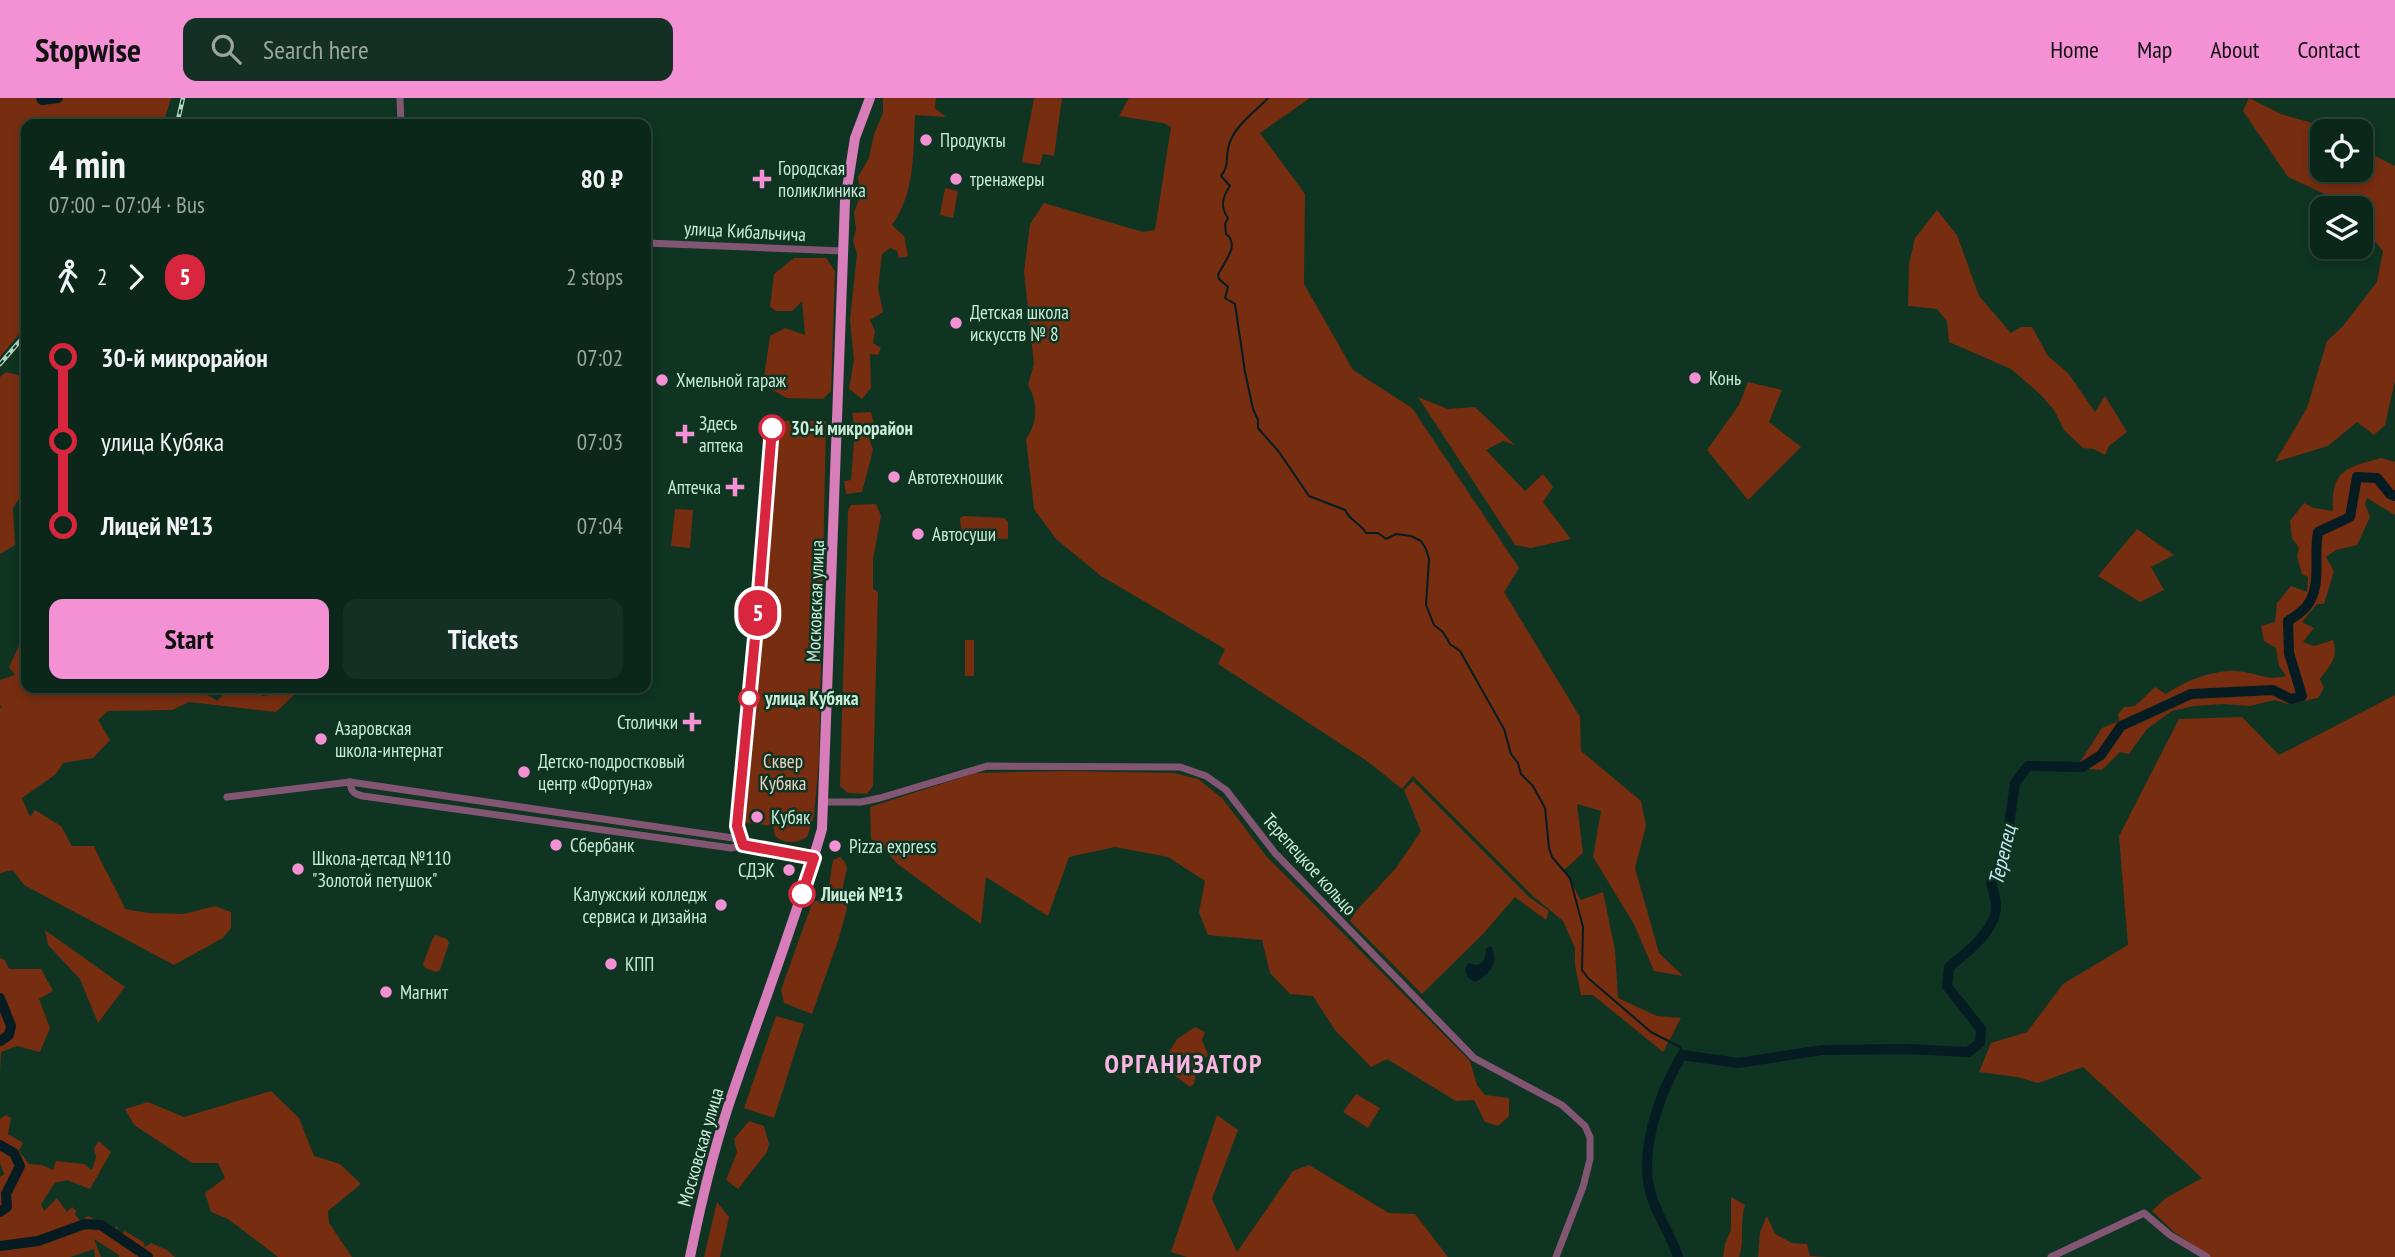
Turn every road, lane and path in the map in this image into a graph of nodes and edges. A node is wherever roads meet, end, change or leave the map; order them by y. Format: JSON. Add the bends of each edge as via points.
{"nodes":[{"id":1,"x":400,"y":98,"type":"edge"},
{"id":2,"x":870,"y":98,"type":"edge"},
{"id":3,"x":401,"y":119,"type":"edge"},
{"id":4,"x":651,"y":243,"type":"edge"},
{"id":5,"x":843,"y":251,"type":"junction"},
{"id":6,"x":349,"y":782,"type":"junction"},
{"id":7,"x":227,"y":797,"type":"dead end"},
{"id":8,"x":825,"y":802,"type":"junction"},
{"id":9,"x":743,"y":845,"type":"junction"},
{"id":10,"x":814,"y":858,"type":"junction"},
{"id":11,"x":690,"y":1257,"type":"edge"},
{"id":12,"x":1556,"y":1257,"type":"edge"},
{"id":13,"x":2051,"y":1257,"type":"edge"},
{"id":14,"x":2207,"y":1257,"type":"edge"}],
"edges":[{"from":1,"to":3,"type":"street"},
{"from":2,"to":5,"type":"main road","name":"Московская улица","via":[[848,172]]},
{"from":4,"to":5,"type":"street","name":"улица Кибальчича"},
{"from":5,"to":8,"type":"main road","name":"Московская улица"},
{"from":6,"to":7,"type":"street"},
{"from":6,"to":9,"type":"street","via":[[733,838]]},
{"from":6,"to":9,"type":"street","via":[[355,795],[731,848]]},
{"from":8,"to":10,"type":"main road","name":"Московская улица"},
{"from":8,"to":12,"type":"street","name":"Терепецкое кольцо","via":[[880,798],[988,766],[1180,767],[1206,776],[1226,790],[1275,853],[1474,1058],[1562,1105],[1585,1126],[1590,1159]]},
{"from":9,"to":10,"type":"street"},
{"from":10,"to":11,"type":"main road","name":"Московская улица","via":[[727,1109]]},
{"from":13,"to":14,"type":"street","via":[[2144,1213]]}]}
